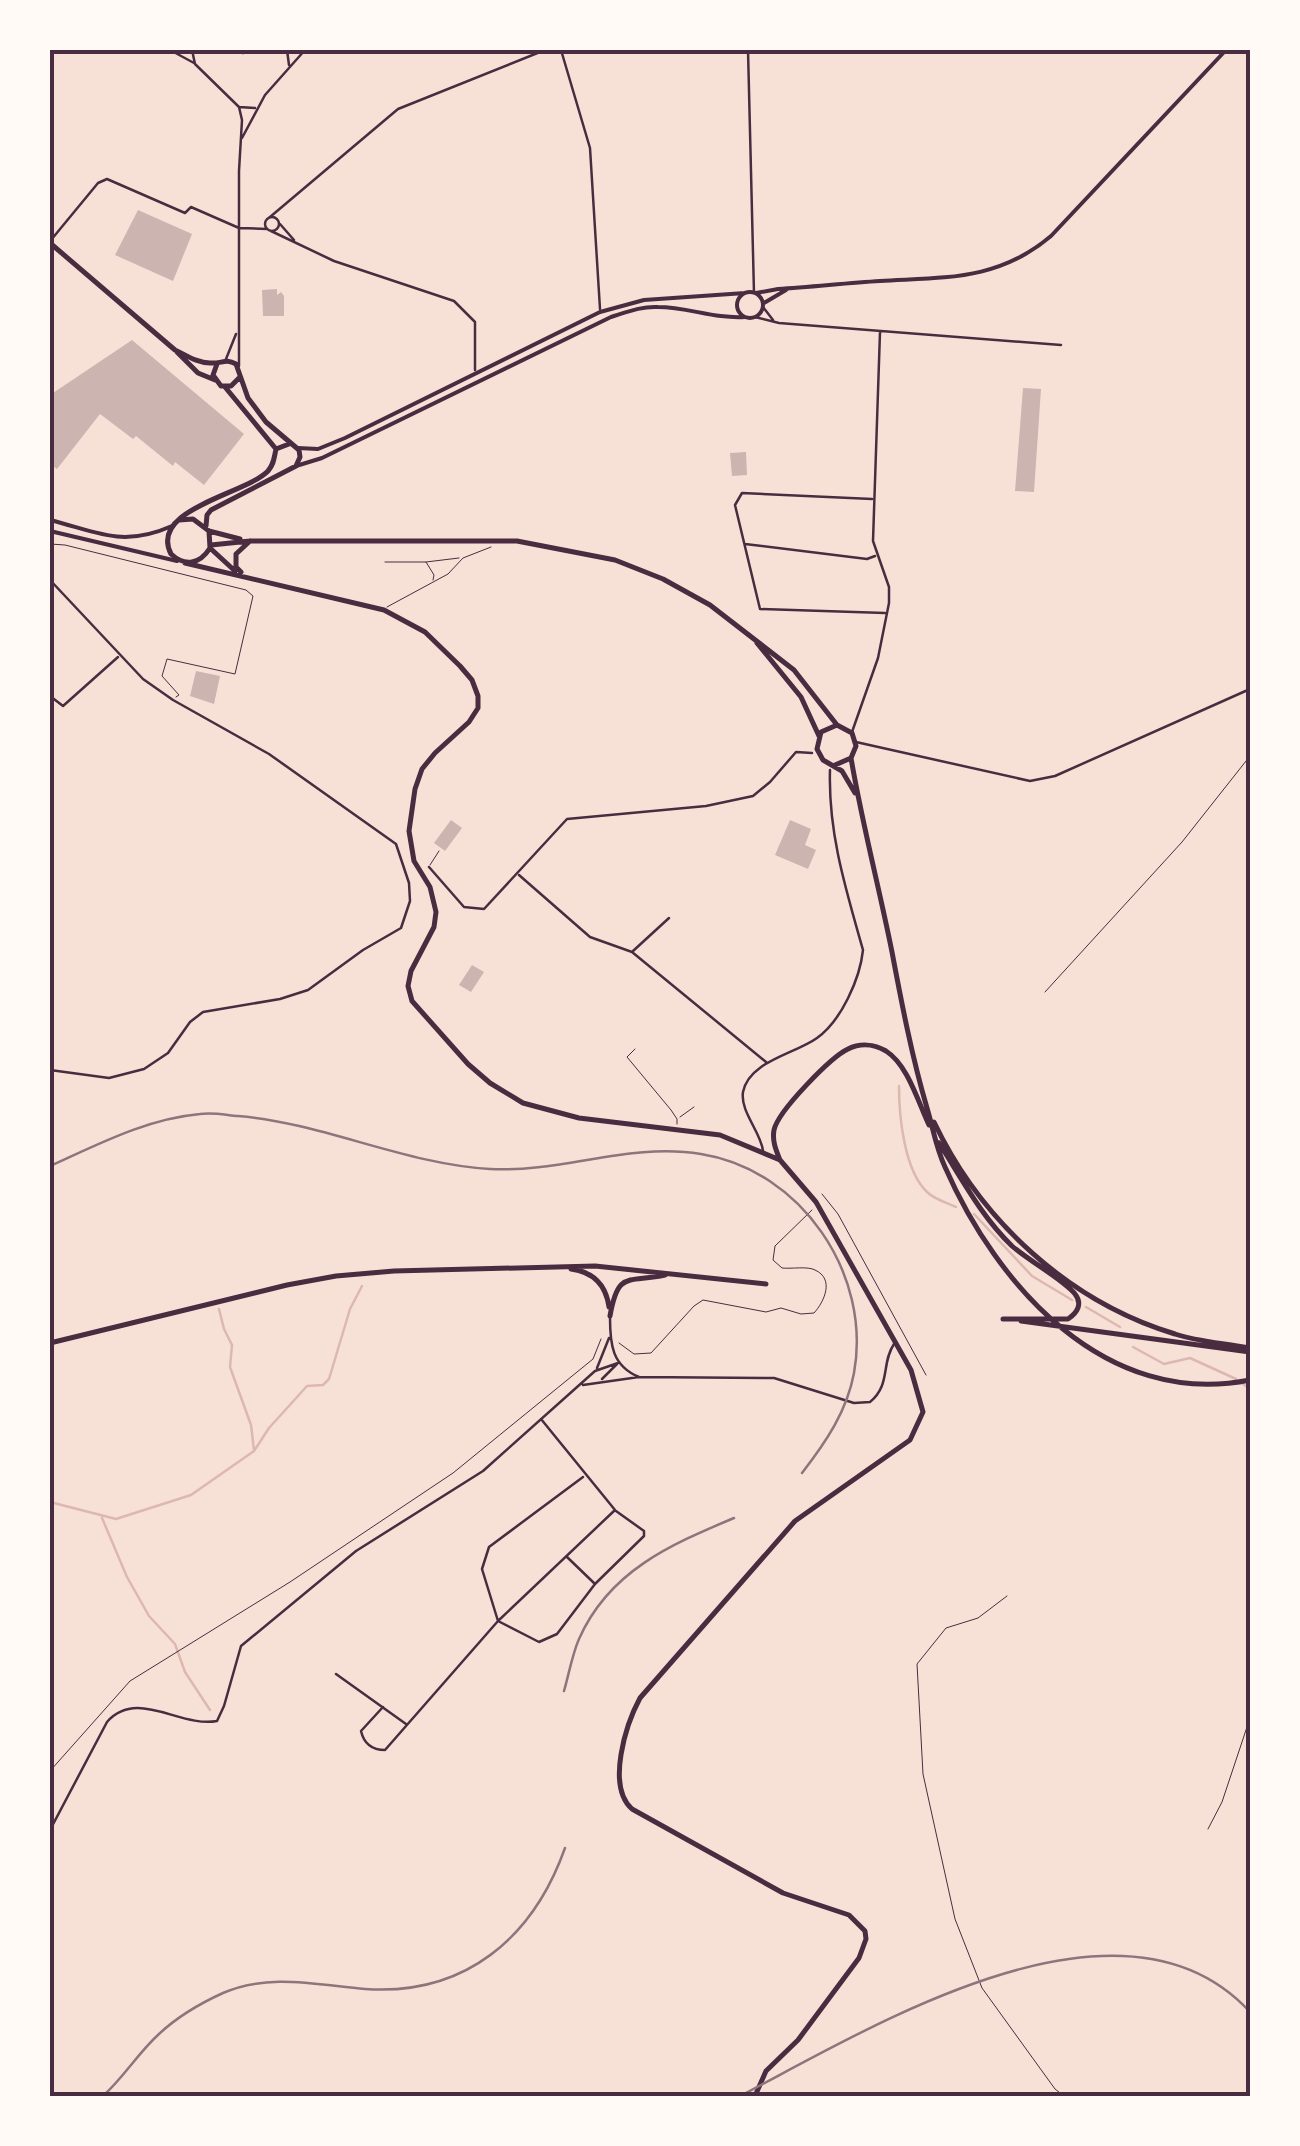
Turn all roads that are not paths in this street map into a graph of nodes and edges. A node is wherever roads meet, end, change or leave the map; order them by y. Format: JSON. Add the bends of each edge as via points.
{"nodes":[{"id":1,"x":170,"y":50,"type":"edge"},
{"id":2,"x":192,"y":50,"type":"edge"},
{"id":3,"x":231,"y":50,"type":"edge"},
{"id":4,"x":256,"y":50,"type":"edge"},
{"id":5,"x":287,"y":50,"type":"edge"},
{"id":6,"x":306,"y":50,"type":"edge"},
{"id":7,"x":545,"y":50,"type":"edge"},
{"id":8,"x":561,"y":50,"type":"edge"},
{"id":9,"x":748,"y":50,"type":"edge"},
{"id":10,"x":1227,"y":50,"type":"edge"},
{"id":11,"x":534,"y":52,"type":"edge"},
{"id":12,"x":196,"y":64,"type":"junction"},
{"id":13,"x":289,"y":67,"type":"junction"},
{"id":14,"x":258,"y":106,"type":"junction"},
{"id":15,"x":239,"y":107,"type":"junction"},
{"id":16,"x":242,"y":139,"type":"junction"},
{"id":17,"x":284,"y":206,"type":"junction"},
{"id":18,"x":268,"y":218,"type":"junction"},
{"id":19,"x":279,"y":222,"type":"junction"},
{"id":20,"x":253,"y":227,"type":"junction"},
{"id":21,"x":239,"y":228,"type":"junction"},
{"id":22,"x":269,"y":230,"type":"junction"},
{"id":23,"x":50,"y":242,"type":"edge"},
{"id":24,"x":299,"y":245,"type":"junction"},
{"id":25,"x":790,"y":288,"type":"junction"},
{"id":26,"x":755,"y":293,"type":"junction"},
{"id":27,"x":745,"y":294,"type":"junction"},
{"id":28,"x":763,"y":306,"type":"junction"},
{"id":29,"x":600,"y":312,"type":"junction"},
{"id":30,"x":745,"y":317,"type":"junction"},
{"id":31,"x":755,"y":318,"type":"junction"},
{"id":32,"x":779,"y":323,"type":"junction"},
{"id":33,"x":238,"y":328,"type":"junction"},
{"id":34,"x":880,"y":332,"type":"junction"},
{"id":35,"x":1061,"y":345,"type":"dead end"},
{"id":36,"x":175,"y":350,"type":"junction"},
{"id":37,"x":222,"y":361,"type":"junction"},
{"id":38,"x":239,"y":367,"type":"junction"},
{"id":39,"x":476,"y":372,"type":"junction"},
{"id":40,"x":240,"y":378,"type":"junction"},
{"id":41,"x":215,"y":380,"type":"junction"},
{"id":42,"x":226,"y":387,"type":"junction"},
{"id":43,"x":294,"y":446,"type":"junction"},
{"id":44,"x":276,"y":450,"type":"junction"},
{"id":45,"x":275,"y":461,"type":"junction"},
{"id":46,"x":293,"y":468,"type":"junction"},
{"id":47,"x":874,"y":499,"type":"junction"},
{"id":48,"x":50,"y":520,"type":"edge"},
{"id":49,"x":179,"y":520,"type":"junction"},
{"id":50,"x":172,"y":526,"type":"junction"},
{"id":51,"x":207,"y":529,"type":"junction"},
{"id":52,"x":50,"y":531,"type":"edge"},
{"id":53,"x":491,"y":540,"type":"junction"},
{"id":54,"x":250,"y":541,"type":"junction"},
{"id":55,"x":50,"y":544,"type":"edge"},
{"id":56,"x":744,"y":544,"type":"junction"},
{"id":57,"x":210,"y":547,"type":"junction"},
{"id":58,"x":876,"y":556,"type":"junction"},
{"id":59,"x":462,"y":558,"type":"junction"},
{"id":60,"x":182,"y":562,"type":"junction"},
{"id":61,"x":385,"y":562,"type":"dead end"},
{"id":62,"x":426,"y":562,"type":"junction"},
{"id":63,"x":243,"y":574,"type":"junction"},
{"id":64,"x":50,"y":580,"type":"edge"},
{"id":65,"x":432,"y":584,"type":"junction"},
{"id":66,"x":384,"y":610,"type":"junction"},
{"id":67,"x":887,"y":613,"type":"junction"},
{"id":68,"x":752,"y":637,"type":"junction"},
{"id":69,"x":119,"y":656,"type":"junction"},
{"id":70,"x":1250,"y":690,"type":"edge"},
{"id":71,"x":50,"y":696,"type":"edge"},
{"id":72,"x":173,"y":700,"type":"junction"},
{"id":73,"x":837,"y":726,"type":"junction"},
{"id":74,"x":852,"y":733,"type":"junction"},
{"id":75,"x":819,"y":736,"type":"junction"},
{"id":76,"x":856,"y":742,"type":"junction"},
{"id":77,"x":812,"y":753,"type":"dead end"},
{"id":78,"x":851,"y":758,"type":"junction"},
{"id":79,"x":832,"y":768,"type":"junction"},
{"id":80,"x":856,"y":795,"type":"junction"},
{"id":81,"x":439,"y":851,"type":"dead end"},
{"id":82,"x":429,"y":867,"type":"joint"},
{"id":83,"x":518,"y":874,"type":"junction"},
{"id":84,"x":670,"y":918,"type":"dead end"},
{"id":85,"x":632,"y":952,"type":"junction"},
{"id":86,"x":635,"y":1048,"type":"dead end"},
{"id":87,"x":767,"y":1063,"type":"junction"},
{"id":88,"x":50,"y":1070,"type":"edge"},
{"id":89,"x":694,"y":1106,"type":"dead end"},
{"id":90,"x":928,"y":1110,"type":"junction"},
{"id":91,"x":677,"y":1119,"type":"junction"},
{"id":92,"x":676,"y":1128,"type":"junction"},
{"id":93,"x":934,"y":1134,"type":"junction"},
{"id":94,"x":764,"y":1151,"type":"junction"},
{"id":95,"x":780,"y":1160,"type":"junction"},
{"id":96,"x":564,"y":1266,"type":"junction"},
{"id":97,"x":670,"y":1274,"type":"junction"},
{"id":98,"x":766,"y":1284,"type":"dead end"},
{"id":99,"x":610,"y":1316,"type":"junction"},
{"id":100,"x":610,"y":1337,"type":"junction"},
{"id":101,"x":50,"y":1342,"type":"edge"},
{"id":102,"x":895,"y":1342,"type":"junction"},
{"id":103,"x":1250,"y":1350,"type":"edge"},
{"id":104,"x":618,"y":1363,"type":"junction"},
{"id":105,"x":595,"y":1371,"type":"junction"},
{"id":106,"x":639,"y":1378,"type":"junction"},
{"id":107,"x":1249,"y":1380,"type":"edge"},
{"id":108,"x":598,"y":1382,"type":"junction"},
{"id":109,"x":582,"y":1385,"type":"junction"},
{"id":110,"x":540,"y":1418,"type":"junction"},
{"id":111,"x":586,"y":1476,"type":"junction"},
{"id":112,"x":615,"y":1510,"type":"junction"},
{"id":113,"x":567,"y":1557,"type":"junction"},
{"id":114,"x":595,"y":1584,"type":"junction"},
{"id":115,"x":498,"y":1621,"type":"junction"},
{"id":116,"x":336,"y":1674,"type":"dead end"},
{"id":117,"x":382,"y":1707,"type":"junction"},
{"id":118,"x":407,"y":1724,"type":"junction"},
{"id":119,"x":50,"y":1830,"type":"edge"},
{"id":120,"x":755,"y":2096,"type":"edge"}],
"edges":[{"from":1,"to":12,"type":"street"},
{"from":2,"to":12,"type":"street"},
{"from":3,"to":4,"type":"street"},
{"from":5,"to":13,"type":"street"},
{"from":6,"to":13,"type":"street"},
{"from":7,"to":11,"type":"street"},
{"from":8,"to":29,"type":"street","via":[[590,148]]},
{"from":9,"to":26,"type":"street"},
{"from":10,"to":25,"type":"street","via":[[1067,220],[1018,260],[960,277]]},
{"from":11,"to":17,"type":"street","via":[[398,109]]},
{"from":12,"to":15,"type":"street"},
{"from":13,"to":14,"type":"street"},
{"from":14,"to":15,"type":"street"},
{"from":14,"to":16,"type":"street"},
{"from":15,"to":16,"type":"street"},
{"from":16,"to":21,"type":"street"},
{"from":17,"to":18,"type":"street"},
{"from":17,"to":19,"type":"street"},
{"from":18,"to":19,"type":"street"},
{"from":18,"to":20,"type":"street"},
{"from":18,"to":22,"type":"street"},
{"from":19,"to":22,"type":"street"},
{"from":19,"to":24,"type":"street"},
{"from":20,"to":21,"type":"street"},
{"from":20,"to":22,"type":"street"},
{"from":21,"to":23,"type":"street","via":[[191,207],[185,214],[106,179]]},
{"from":21,"to":33,"type":"street"},
{"from":22,"to":24,"type":"street"},
{"from":23,"to":36,"type":"main road"},
{"from":24,"to":39,"type":"street","via":[[454,301],[475,322]]},
{"from":25,"to":26,"type":"street"},
{"from":25,"to":28,"type":"street"},
{"from":26,"to":27,"type":"street"},
{"from":26,"to":28,"type":"street"},
{"from":27,"to":29,"type":"street","via":[[644,300]]},
{"from":27,"to":30,"type":"street","via":[[738,303]]},
{"from":28,"to":31,"type":"street"},
{"from":28,"to":32,"type":"street"},
{"from":29,"to":39,"type":"street"},
{"from":30,"to":31,"type":"street"},
{"from":30,"to":46,"type":"street","via":[[662,306],[611,316]]},
{"from":31,"to":32,"type":"street"},
{"from":32,"to":34,"type":"street"},
{"from":33,"to":37,"type":"street"},
{"from":33,"to":38,"type":"street"},
{"from":34,"to":35,"type":"street"},
{"from":34,"to":47,"type":"street"},
{"from":36,"to":37,"type":"main road","via":[[195,360]]},
{"from":36,"to":41,"type":"main road"},
{"from":37,"to":38,"type":"main road"},
{"from":37,"to":41,"type":"main road"},
{"from":38,"to":40,"type":"main road"},
{"from":39,"to":43,"type":"street","via":[[318,449]]},
{"from":40,"to":42,"type":"main road"},
{"from":40,"to":43,"type":"main road","via":[[266,422]]},
{"from":41,"to":42,"type":"main road"},
{"from":42,"to":44,"type":"main road"},
{"from":43,"to":44,"type":"main road"},
{"from":43,"to":46,"type":"main road","via":[[300,457]]},
{"from":44,"to":45,"type":"main road"},
{"from":45,"to":46,"type":"main road"},
{"from":45,"to":49,"type":"main road","via":[[264,475]]},
{"from":46,"to":51,"type":"main road","via":[[211,510]]},
{"from":47,"to":56,"type":"street","via":[[742,494],[735,505]]},
{"from":47,"to":58,"type":"street"},
{"from":48,"to":50,"type":"street","via":[[114,538],[144,537]]},
{"from":49,"to":50,"type":"main road"},
{"from":49,"to":51,"type":"main road","via":[[193,518]]},
{"from":50,"to":60,"type":"main road","via":[[166,545]]},
{"from":51,"to":54,"type":"main road"},
{"from":51,"to":57,"type":"main road"},
{"from":52,"to":60,"type":"street"},
{"from":53,"to":54,"type":"main road"},
{"from":53,"to":59,"type":"lane","via":[[491,547]]},
{"from":53,"to":68,"type":"main road","via":[[615,560],[694,595]]},
{"from":54,"to":57,"type":"main road"},
{"from":54,"to":63,"type":"main road","via":[[235,561]]},
{"from":55,"to":72,"type":"lane","via":[[253,596],[235,674],[168,659],[162,676],[178,694]]},
{"from":56,"to":58,"type":"street"},
{"from":56,"to":67,"type":"street","via":[[762,611]]},
{"from":57,"to":60,"type":"main road","via":[[198,561]]},
{"from":57,"to":63,"type":"main road"},
{"from":58,"to":67,"type":"street","via":[[889,588]]},
{"from":59,"to":62,"type":"lane"},
{"from":59,"to":65,"type":"lane"},
{"from":60,"to":63,"type":"main road"},
{"from":61,"to":62,"type":"lane"},
{"from":62,"to":65,"type":"lane"},
{"from":63,"to":66,"type":"main road"},
{"from":64,"to":69,"type":"street"},
{"from":65,"to":66,"type":"lane"},
{"from":66,"to":92,"type":"main road","via":[[425,632],[472,680],[478,696],[469,722],[435,752],[416,789],[411,850],[436,912],[411,970],[412,1001],[468,1064],[523,1103],[579,1118]]},
{"from":67,"to":74,"type":"street"},
{"from":68,"to":73,"type":"main road","via":[[794,670]]},
{"from":68,"to":75,"type":"main road","via":[[801,697]]},
{"from":69,"to":71,"type":"street","via":[[63,706]]},
{"from":69,"to":72,"type":"street"},
{"from":70,"to":76,"type":"street","via":[[1030,782]]},
{"from":72,"to":88,"type":"street","via":[[269,754],[385,834],[396,844],[410,902],[401,928],[318,986],[203,1012],[168,1053],[144,1069],[109,1078]]},
{"from":73,"to":74,"type":"main road"},
{"from":73,"to":75,"type":"main road"},
{"from":74,"to":76,"type":"main road"},
{"from":75,"to":79,"type":"main road","via":[[818,753]]},
{"from":76,"to":78,"type":"main road"},
{"from":77,"to":83,"type":"street","via":[[796,752],[753,796],[567,819]]},
{"from":78,"to":79,"type":"main road"},
{"from":78,"to":80,"type":"main road"},
{"from":79,"to":80,"type":"main road","via":[[842,771]]},
{"from":79,"to":87,"type":"street","via":[[829,807],[862,964],[832,1024]]},
{"from":80,"to":90,"type":"main road"},
{"from":81,"to":82,"type":"lane"},
{"from":82,"to":83,"type":"street","via":[[470,910],[484,909]]},
{"from":83,"to":85,"type":"street","via":[[590,937]]},
{"from":84,"to":85,"type":"street"},
{"from":85,"to":87,"type":"street"},
{"from":86,"to":91,"type":"lane","via":[[626,1057]]},
{"from":87,"to":94,"type":"street","via":[[743,1096]]},
{"from":89,"to":91,"type":"lane"},
{"from":90,"to":93,"type":"main road"},
{"from":90,"to":103,"type":"main road","via":[[986,1205],[1040,1260],[1152,1326]]},
{"from":91,"to":92,"type":"lane"},
{"from":92,"to":94,"type":"main road"},
{"from":93,"to":95,"type":"main road","via":[[900,1065],[876,1046],[862,1045],[838,1055],[781,1115],[774,1133]]},
{"from":93,"to":103,"type":"main road","via":[[996,1229],[1080,1304],[1068,1319],[1003,1319]]},
{"from":93,"to":107,"type":"main road","via":[[992,1256],[1076,1338],[1132,1371],[1174,1380]]},
{"from":94,"to":95,"type":"main road"},
{"from":95,"to":102,"type":"main road","via":[[816,1202]]},
{"from":96,"to":97,"type":"main road"},
{"from":96,"to":99,"type":"main road","via":[[599,1281]]},
{"from":96,"to":101,"type":"main road","via":[[336,1276]]},
{"from":97,"to":98,"type":"main road"},
{"from":97,"to":99,"type":"main road","via":[[626,1280]]},
{"from":99,"to":100,"type":"street"},
{"from":100,"to":104,"type":"street"},
{"from":100,"to":105,"type":"street"},
{"from":102,"to":106,"type":"street","via":[[884,1385],[870,1402],[774,1378]]},
{"from":102,"to":120,"type":"main road","via":[[920,1398],[918,1428],[795,1521],[648,1687],[635,1708],[622,1760],[620,1790],[632,1809],[783,1892],[849,1915],[865,1930],[860,1958],[766,2071]]},
{"from":104,"to":105,"type":"street"},
{"from":104,"to":106,"type":"street"},
{"from":104,"to":108,"type":"street"},
{"from":105,"to":109,"type":"street"},
{"from":106,"to":108,"type":"street"},
{"from":108,"to":109,"type":"street"},
{"from":109,"to":110,"type":"street"},
{"from":110,"to":111,"type":"street"},
{"from":110,"to":119,"type":"street","via":[[482,1472],[356,1551],[241,1646],[217,1721],[144,1708],[116,1712]]},
{"from":111,"to":112,"type":"street"},
{"from":111,"to":115,"type":"street","via":[[489,1548],[482,1570]]},
{"from":112,"to":113,"type":"street"},
{"from":112,"to":114,"type":"street","via":[[644,1536]]},
{"from":113,"to":114,"type":"street"},
{"from":113,"to":115,"type":"street"},
{"from":114,"to":115,"type":"street","via":[[557,1634],[540,1642]]},
{"from":115,"to":118,"type":"street"},
{"from":116,"to":117,"type":"street"},
{"from":117,"to":118,"type":"street"},
{"from":117,"to":118,"type":"street","via":[[361,1731],[368,1745],[385,1750]]}]}
